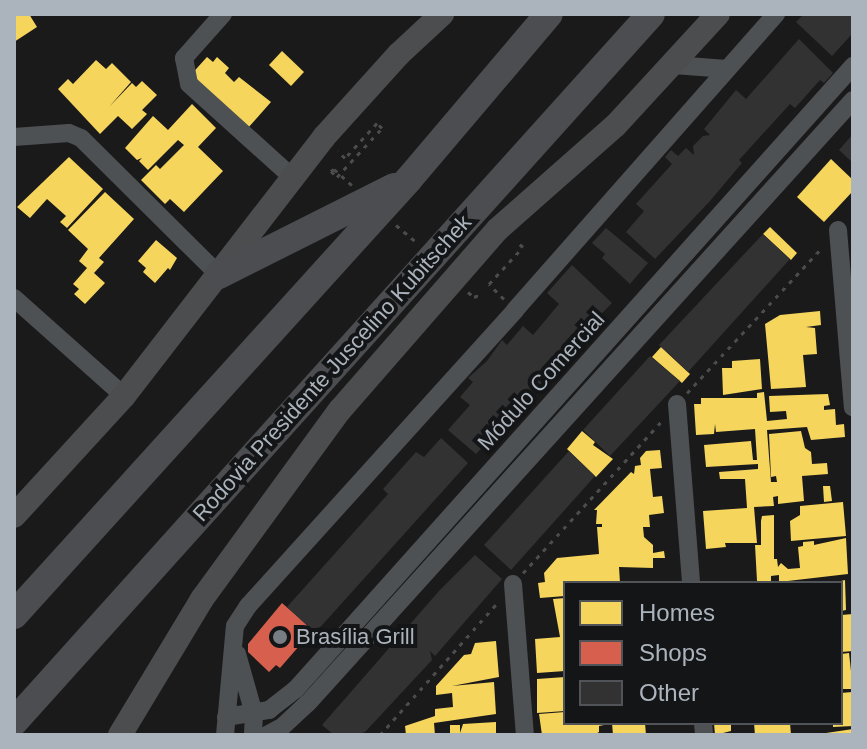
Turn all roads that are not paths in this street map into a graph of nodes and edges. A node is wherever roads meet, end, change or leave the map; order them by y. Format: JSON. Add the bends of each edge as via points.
{"nodes":[{"id":1,"x":223,"y":14,"type":"edge"},
{"id":2,"x":442,"y":14,"type":"edge"},
{"id":3,"x":549,"y":14,"type":"edge"},
{"id":4,"x":651,"y":14,"type":"edge"},
{"id":5,"x":718,"y":14,"type":"edge"},
{"id":6,"x":776,"y":14,"type":"edge"},
{"id":7,"x":674,"y":65,"type":"junction"},
{"id":8,"x":853,"y":66,"type":"edge"},
{"id":9,"x":727,"y":69,"type":"junction"},
{"id":10,"x":853,"y":100,"type":"edge"},
{"id":11,"x":807,"y":117,"type":"junction"},
{"id":12,"x":823,"y":134,"type":"junction"},
{"id":13,"x":14,"y":137,"type":"edge"},
{"id":14,"x":293,"y":178,"type":"junction"},
{"id":15,"x":409,"y":179,"type":"junction"},
{"id":16,"x":838,"y":230,"type":"road end"},
{"id":17,"x":674,"y":267,"type":"junction"},
{"id":18,"x":219,"y":275,"type":"junction"},
{"id":19,"x":690,"y":280,"type":"junction"},
{"id":20,"x":14,"y":298,"type":"edge"},
{"id":21,"x":124,"y":396,"type":"junction"},
{"id":22,"x":677,"y":404,"type":"road end"},
{"id":23,"x":853,"y":407,"type":"edge"},
{"id":24,"x":503,"y":474,"type":"junction"},
{"id":25,"x":14,"y":516,"type":"edge"},
{"id":26,"x":691,"y":581,"type":"edge"},
{"id":27,"x":513,"y":584,"type":"road end"},
{"id":28,"x":14,"y":615,"type":"edge"},
{"id":29,"x":234,"y":644,"type":"junction"},
{"id":30,"x":302,"y":696,"type":"junction"},
{"id":31,"x":254,"y":714,"type":"junction"},
{"id":32,"x":14,"y":722,"type":"edge"},
{"id":33,"x":225,"y":726,"type":"edge"},
{"id":34,"x":120,"y":735,"type":"edge"},
{"id":35,"x":253,"y":735,"type":"edge"},
{"id":36,"x":267,"y":735,"type":"edge"},
{"id":37,"x":525,"y":735,"type":"edge"}],
"edges":[{"from":1,"to":14,"type":"street","via":[[184,58],[189,84]]},
{"from":2,"to":14,"type":"main road","via":[[399,54]]},
{"from":3,"to":15,"type":"highway"},
{"from":4,"to":32,"type":"highway","name":"Rodovia Presidente Juscelino Kubitschek"},
{"from":5,"to":7,"type":"main road"},
{"from":6,"to":9,"type":"street","name":"Módulo Comercial"},
{"from":7,"to":9,"type":"street"},
{"from":7,"to":34,"type":"main road","via":[[615,126],[498,229],[340,410],[202,599]]},
{"from":8,"to":11,"type":"street","name":"Módulo Comercial"},
{"from":9,"to":29,"type":"street","name":"Módulo Comercial","via":[[248,606],[235,626]]},
{"from":10,"to":12,"type":"street","name":"Módulo Comercial"},
{"from":11,"to":12,"type":"street"},
{"from":11,"to":17,"type":"street","name":"Módulo Comercial"},
{"from":12,"to":19,"type":"street","name":"Módulo Comercial"},
{"from":13,"to":18,"type":"street","via":[[69,133],[81,138]]},
{"from":14,"to":18,"type":"main road"},
{"from":15,"to":18,"type":"highway"},
{"from":15,"to":28,"type":"highway"},
{"from":16,"to":23,"type":"street"},
{"from":17,"to":19,"type":"street"},
{"from":17,"to":24,"type":"street","name":"Módulo Comercial"},
{"from":18,"to":21,"type":"main road"},
{"from":19,"to":24,"type":"street","name":"Módulo Comercial"},
{"from":20,"to":21,"type":"street"},
{"from":21,"to":25,"type":"main road"},
{"from":22,"to":26,"type":"street"},
{"from":24,"to":30,"type":"street","name":"Módulo Comercial"},
{"from":27,"to":37,"type":"street"},
{"from":29,"to":31,"type":"street"},
{"from":29,"to":33,"type":"street","name":"Módulo Comercial"},
{"from":30,"to":31,"type":"street","name":"Módulo Comercial"},
{"from":30,"to":36,"type":"street","name":"Módulo Comercial","via":[[282,727]]},
{"from":31,"to":33,"type":"street","name":"Módulo Comercial"},
{"from":31,"to":35,"type":"street"}]}
